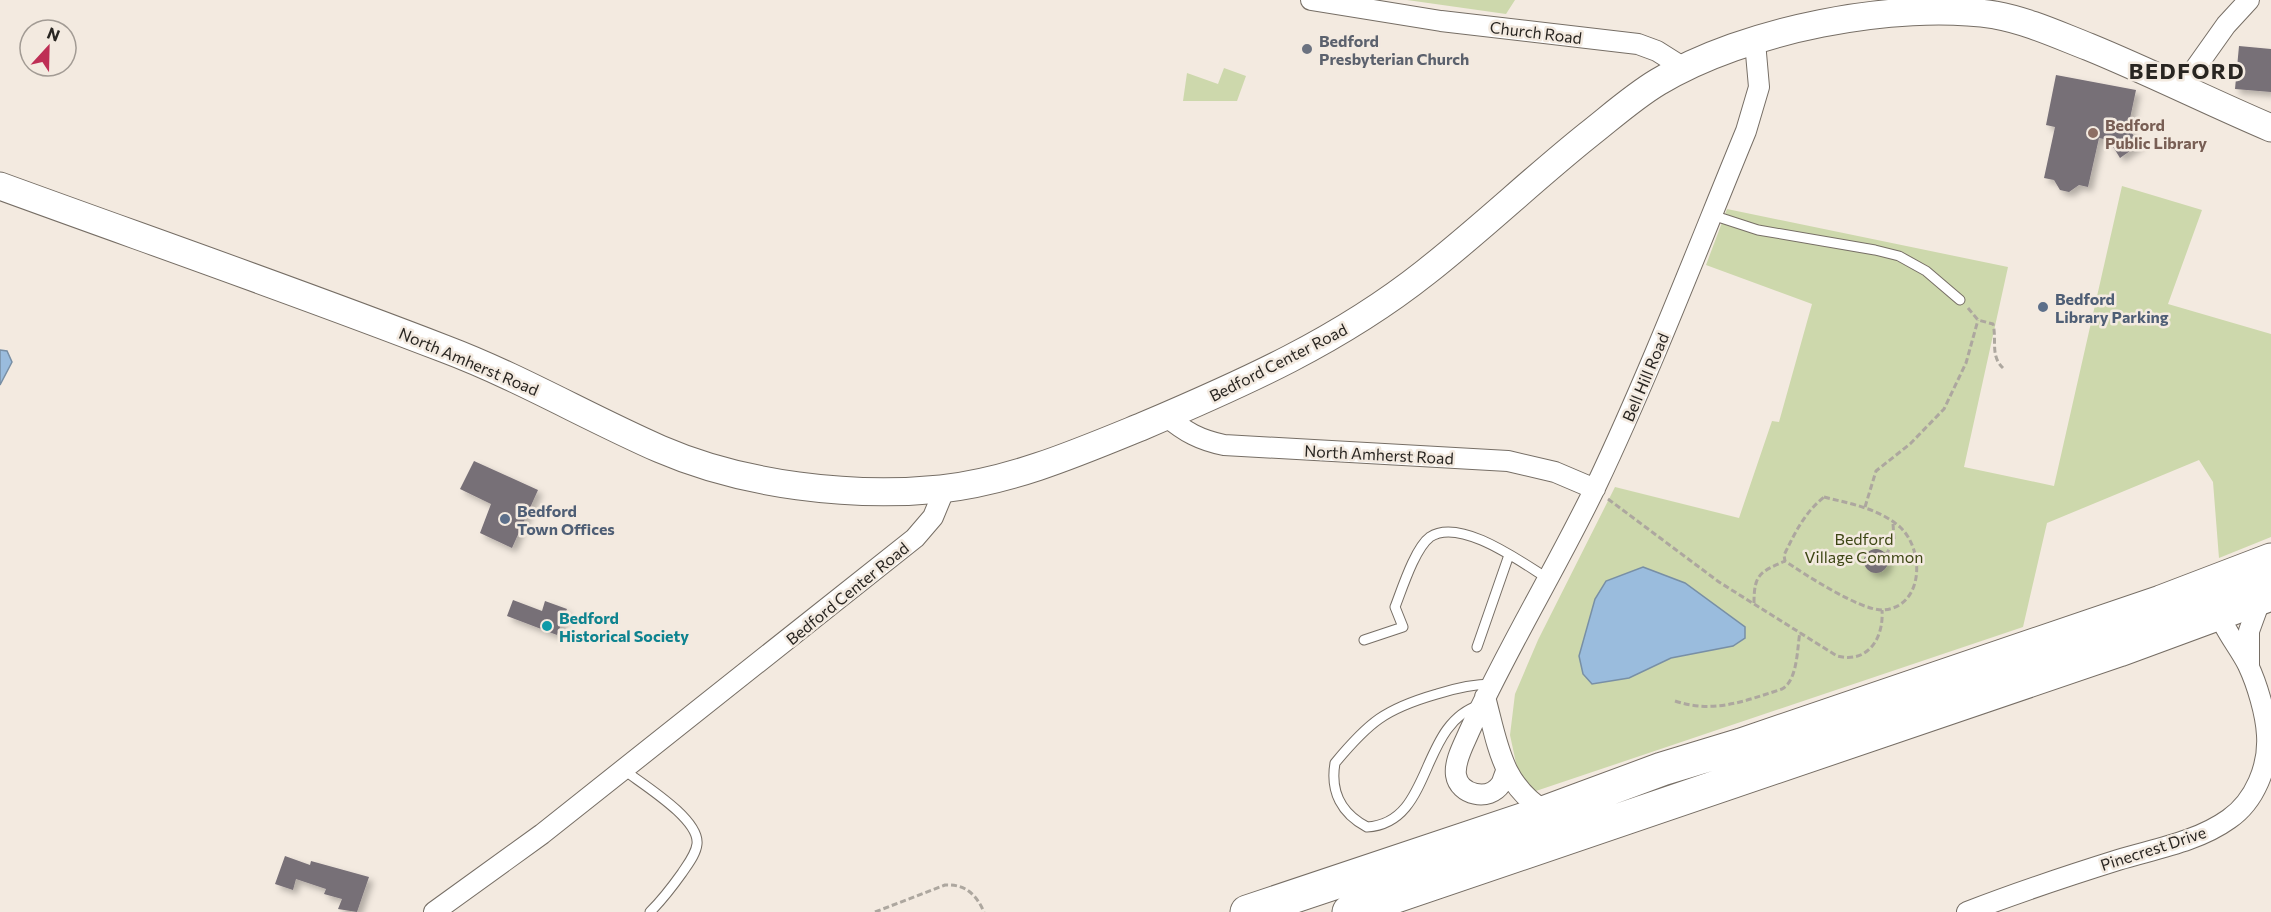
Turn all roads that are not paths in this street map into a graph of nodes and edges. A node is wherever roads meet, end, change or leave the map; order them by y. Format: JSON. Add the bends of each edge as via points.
{"nodes":[{"id":1,"x":1311,"y":0,"type":"edge"},
{"id":2,"x":1959,"y":0,"type":"edge"},
{"id":3,"x":2249,"y":0,"type":"edge"},
{"id":4,"x":1895,"y":6,"type":"edge"},
{"id":5,"x":1986,"y":14,"type":"junction"},
{"id":6,"x":1755,"y":42,"type":"junction"},
{"id":7,"x":1684,"y":68,"type":"junction"},
{"id":8,"x":2182,"y":87,"type":"junction"},
{"id":9,"x":2271,"y":128,"type":"edge"},
{"id":10,"x":0,"y":186,"type":"edge"},
{"id":11,"x":1712,"y":215,"type":"junction"},
{"id":12,"x":1960,"y":300,"type":"road end"},
{"id":13,"x":1166,"y":416,"type":"junction"},
{"id":14,"x":945,"y":488,"type":"junction"},
{"id":15,"x":1595,"y":489,"type":"junction"},
{"id":16,"x":1509,"y":555,"type":"junction"},
{"id":17,"x":2271,"y":560,"type":"edge"},
{"id":18,"x":1547,"y":578,"type":"junction"},
{"id":19,"x":2212,"y":584,"type":"junction"},
{"id":20,"x":2266,"y":596,"type":"edge"},
{"id":21,"x":2219,"y":615,"type":"junction"},
{"id":22,"x":1364,"y":640,"type":"dead end"},
{"id":23,"x":1477,"y":647,"type":"dead end"},
{"id":24,"x":2249,"y":667,"type":"junction"},
{"id":25,"x":1487,"y":695,"type":"junction"},
{"id":26,"x":624,"y":770,"type":"junction"},
{"id":27,"x":1506,"y":771,"type":"junction"},
{"id":28,"x":1546,"y":813,"type":"junction"},
{"id":29,"x":1352,"y":876,"type":"junction"},
{"id":30,"x":1356,"y":911,"type":"edge"},
{"id":31,"x":434,"y":912,"type":"edge"},
{"id":32,"x":650,"y":912,"type":"edge"},
{"id":33,"x":1247,"y":912,"type":"edge"},
{"id":34,"x":1966,"y":912,"type":"edge"}],
"edges":[{"from":1,"to":7,"type":"street","name":"Church Road","via":[[1441,21],[1638,44]]},
{"from":2,"to":5,"type":"street"},
{"from":3,"to":8,"type":"street"},
{"from":4,"to":5,"type":"street","name":"Bedford Center Road"},
{"from":4,"to":6,"type":"street","name":"Bedford Center Road"},
{"from":5,"to":8,"type":"street","name":"Bedford Center Road","via":[[2027,22]]},
{"from":6,"to":7,"type":"street","name":"Bedford Center Road"},
{"from":6,"to":11,"type":"street","name":"Bell Hill Road","via":[[1760,73],[1757,98]]},
{"from":7,"to":13,"type":"street","name":"Bedford Center Road","via":[[1638,95],[1426,272],[1345,330]]},
{"from":8,"to":9,"type":"street","name":"Bedford Center Road"},
{"from":10,"to":14,"type":"street","name":"North Amherst Road","via":[[451,351],[660,449],[713,468],[802,486],[864,490]]},
{"from":11,"to":12,"type":"lane","via":[[1758,230],[1899,256],[1926,271]]},
{"from":11,"to":15,"type":"street","name":"Bell Hill Road"},
{"from":13,"to":14,"type":"street","name":"Bedford Center Road","via":[[1054,463]]},
{"from":13,"to":15,"type":"street","name":"North Amherst Road","via":[[1197,438],[1224,445],[1508,461],[1555,472]]},
{"from":14,"to":26,"type":"street","name":"Bedford Center Road","via":[[933,517],[915,538]]},
{"from":15,"to":18,"type":"street","name":"Bell Hill Road"},
{"from":16,"to":18,"type":"lane"},
{"from":16,"to":22,"type":"lane","via":[[1465,533],[1444,531],[1429,537],[1395,607],[1403,627]]},
{"from":16,"to":23,"type":"lane"},
{"from":17,"to":19,"type":"highway"},
{"from":18,"to":25,"type":"street","name":"Bell Hill Road"},
{"from":19,"to":21,"type":"street","name":"Pinecrest Drive"},
{"from":19,"to":28,"type":"highway","via":[[1662,769]]},
{"from":20,"to":21,"type":"highway"},
{"from":20,"to":24,"type":"street","via":[[2249,631]]},
{"from":21,"to":24,"type":"street","name":"Pinecrest Drive"},
{"from":21,"to":30,"type":"highway"},
{"from":24,"to":34,"type":"street","name":"Pinecrest Drive","via":[[2266,726],[2267,753],[2256,788],[2230,819],[2190,838]]},
{"from":25,"to":25,"type":"lane","via":[[1470,684],[1402,704],[1368,727],[1335,764],[1335,790],[1344,811],[1367,827],[1391,822],[1419,786],[1450,722]]},
{"from":25,"to":27,"type":"street"},
{"from":25,"to":27,"type":"street","name":"Bell Hill Road","via":[[1457,762],[1456,775],[1462,789],[1482,795],[1494,791]]},
{"from":26,"to":31,"type":"street","name":"Bedford Center Road"},
{"from":26,"to":32,"type":"lane","via":[[678,811],[696,834],[697,844],[688,864]]},
{"from":27,"to":28,"type":"street","via":[[1517,790]]},
{"from":28,"to":29,"type":"highway"},
{"from":29,"to":30,"type":"street"},
{"from":29,"to":33,"type":"highway"}]}
